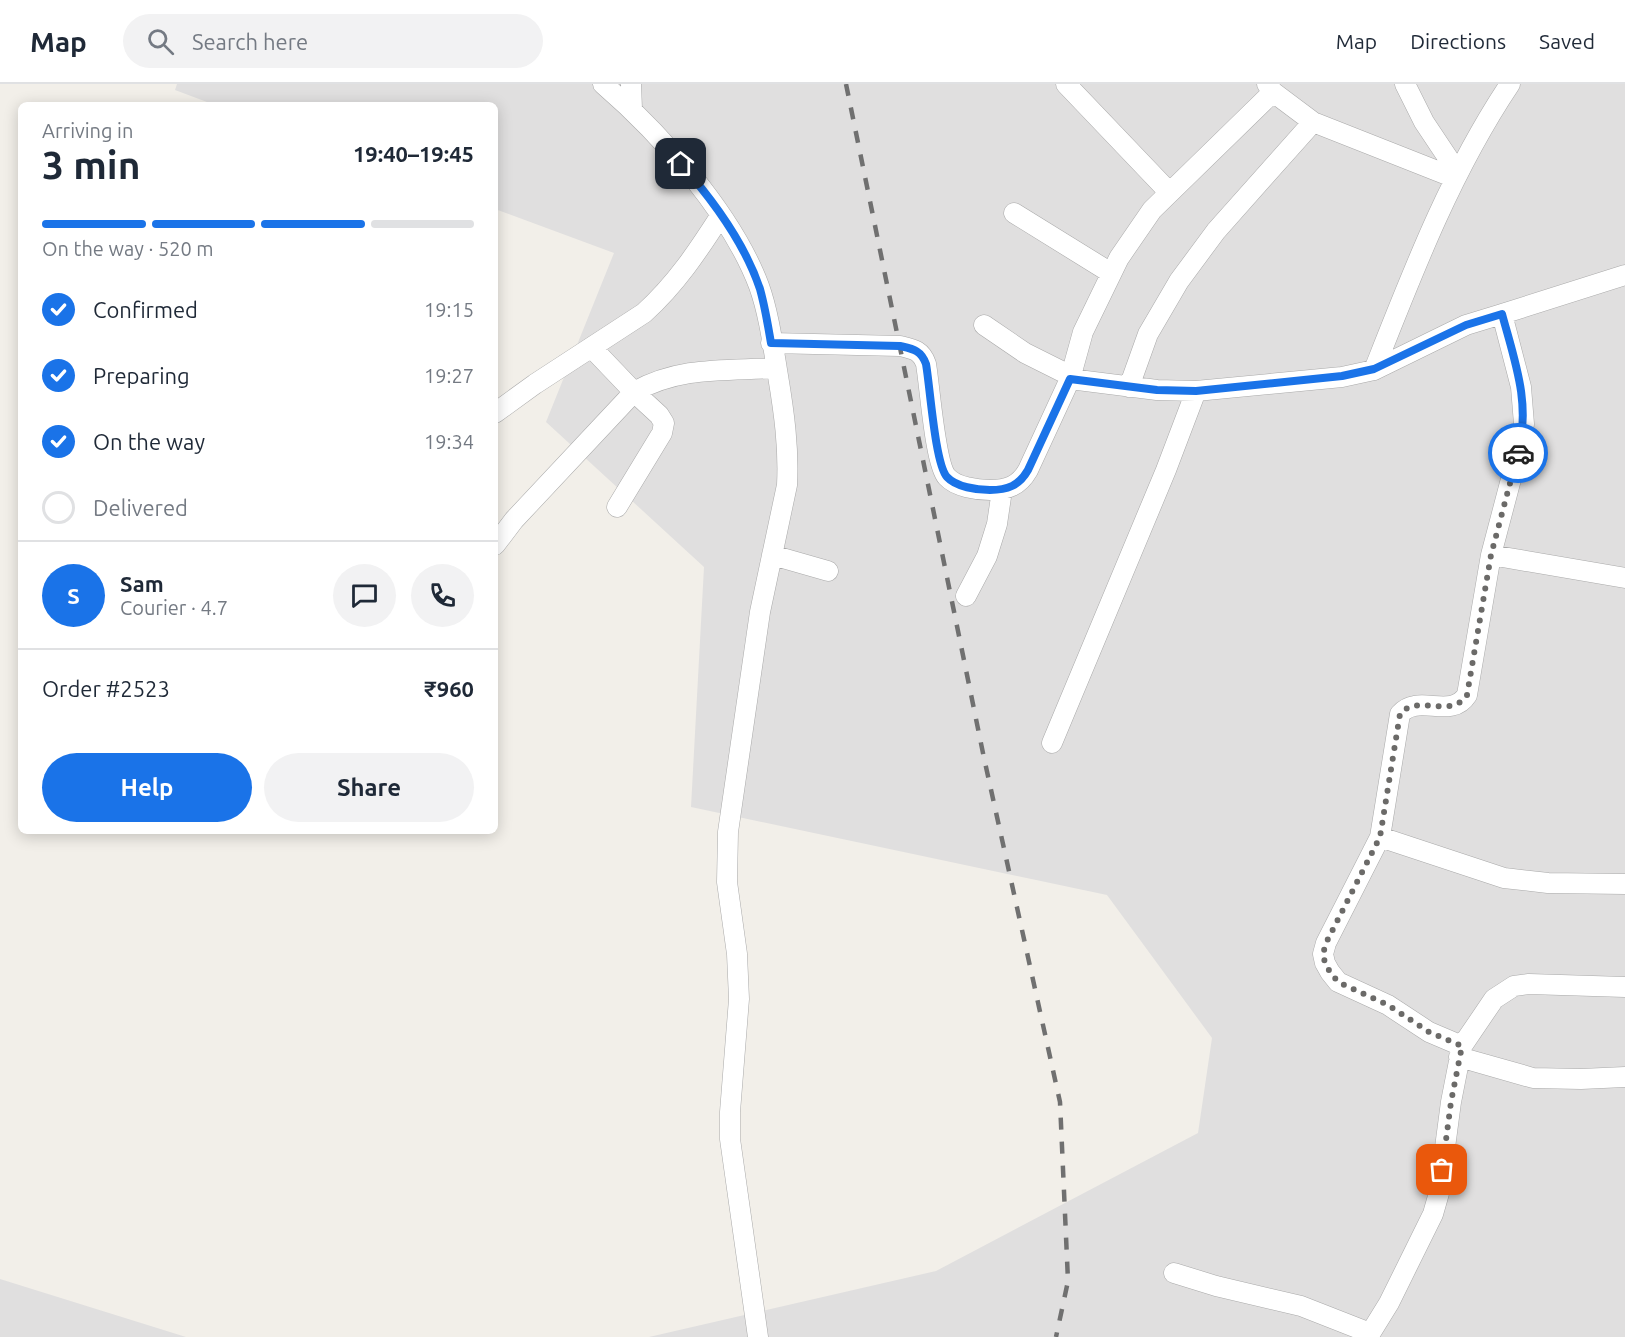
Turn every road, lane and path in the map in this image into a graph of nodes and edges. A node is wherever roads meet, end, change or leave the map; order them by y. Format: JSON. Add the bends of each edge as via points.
{"nodes":[{"id":1,"x":603,"y":84,"type":"edge"},
{"id":2,"x":631,"y":84,"type":"edge"},
{"id":3,"x":1067,"y":84,"type":"edge"},
{"id":4,"x":1405,"y":84,"type":"edge"},
{"id":5,"x":1510,"y":84,"type":"edge"},
{"id":6,"x":1276,"y":88,"type":"edge"},
{"id":7,"x":632,"y":109,"type":"junction"},
{"id":8,"x":1313,"y":122,"type":"junction"},
{"id":9,"x":1457,"y":175,"type":"junction"},
{"id":10,"x":1169,"y":192,"type":"junction"},
{"id":11,"x":1014,"y":213,"type":"dead end"},
{"id":12,"x":721,"y":215,"type":"junction"},
{"id":13,"x":1111,"y":273,"type":"junction"},
{"id":14,"x":1625,"y":275,"type":"edge"},
{"id":15,"x":1502,"y":314,"type":"junction"},
{"id":16,"x":984,"y":326,"type":"dead end"},
{"id":17,"x":771,"y":343,"type":"junction"},
{"id":18,"x":592,"y":348,"type":"junction"},
{"id":19,"x":776,"y":368,"type":"junction"},
{"id":20,"x":1374,"y":369,"type":"junction"},
{"id":21,"x":1071,"y":377,"type":"junction"},
{"id":22,"x":1129,"y":387,"type":"junction"},
{"id":23,"x":1196,"y":391,"type":"junction"},
{"id":24,"x":634,"y":392,"type":"junction"},
{"id":25,"x":498,"y":411,"type":"edge"},
{"id":26,"x":1002,"y":490,"type":"junction"},
{"id":27,"x":617,"y":507,"type":"dead end"},
{"id":28,"x":498,"y":541,"type":"edge"},
{"id":29,"x":772,"y":555,"type":"junction"},
{"id":30,"x":1491,"y":555,"type":"junction"},
{"id":31,"x":828,"y":571,"type":"dead end"},
{"id":32,"x":1625,"y":578,"type":"edge"},
{"id":33,"x":966,"y":596,"type":"dead end"},
{"id":34,"x":1052,"y":743,"type":"dead end"},
{"id":35,"x":1380,"y":837,"type":"junction"},
{"id":36,"x":1625,"y":884,"type":"edge"},
{"id":37,"x":1625,"y":987,"type":"edge"},
{"id":38,"x":1460,"y":1052,"type":"junction"},
{"id":39,"x":1625,"y":1077,"type":"edge"},
{"id":40,"x":1174,"y":1273,"type":"dead end"},
{"id":41,"x":1369,"y":1335,"type":"edge"},
{"id":42,"x":758,"y":1337,"type":"edge"}],
"edges":[{"from":1,"to":7,"type":"street"},
{"from":2,"to":7,"type":"street"},
{"from":3,"to":10,"type":"street"},
{"from":4,"to":9,"type":"street"},
{"from":5,"to":9,"type":"street"},
{"from":6,"to":8,"type":"street"},
{"from":6,"to":10,"type":"street"},
{"from":7,"to":12,"type":"street"},
{"from":8,"to":9,"type":"street"},
{"from":8,"to":22,"type":"street","via":[[1216,231],[1179,281],[1148,334]]},
{"from":9,"to":20,"type":"street"},
{"from":10,"to":13,"type":"street","via":[[1152,210]]},
{"from":11,"to":13,"type":"street"},
{"from":12,"to":17,"type":"street","via":[[759,287]]},
{"from":12,"to":18,"type":"street","via":[[692,261],[658,300]]},
{"from":13,"to":21,"type":"street","via":[[1083,332]]},
{"from":14,"to":15,"type":"street"},
{"from":15,"to":20,"type":"street","via":[[1466,325]]},
{"from":15,"to":30,"type":"street","via":[[1521,387],[1524,424]]},
{"from":16,"to":21,"type":"street","via":[[1008,344]]},
{"from":17,"to":19,"type":"street"},
{"from":17,"to":26,"type":"street","via":[[915,349],[926,364],[938,457],[944,474],[954,483]]},
{"from":18,"to":24,"type":"street"},
{"from":18,"to":25,"type":"street"},
{"from":19,"to":24,"type":"street","via":[[685,373],[652,382]]},
{"from":19,"to":29,"type":"street","via":[[788,467]]},
{"from":20,"to":23,"type":"street","via":[[1316,380]]},
{"from":21,"to":22,"type":"street"},
{"from":21,"to":26,"type":"street","via":[[1024,477]]},
{"from":22,"to":23,"type":"street"},
{"from":23,"to":34,"type":"street"},
{"from":24,"to":27,"type":"street","via":[[659,414],[664,427]]},
{"from":24,"to":28,"type":"street"},
{"from":26,"to":33,"type":"street","via":[[987,556]]},
{"from":29,"to":31,"type":"street"},
{"from":29,"to":42,"type":"street","via":[[728,832],[728,882],[740,999],[730,1139]]},
{"from":30,"to":32,"type":"street"},
{"from":30,"to":35,"type":"street","via":[[1467,695],[1458,704],[1413,705],[1400,714]]},
{"from":35,"to":36,"type":"street","via":[[1504,878]]},
{"from":35,"to":38,"type":"street","via":[[1326,943],[1325,963],[1338,982],[1388,1005]]},
{"from":37,"to":38,"type":"street","via":[[1514,986],[1494,999]]},
{"from":38,"to":39,"type":"street","via":[[1533,1078]]},
{"from":38,"to":41,"type":"street","via":[[1433,1214]]},
{"from":40,"to":41,"type":"street","via":[[1301,1306]]}]}
